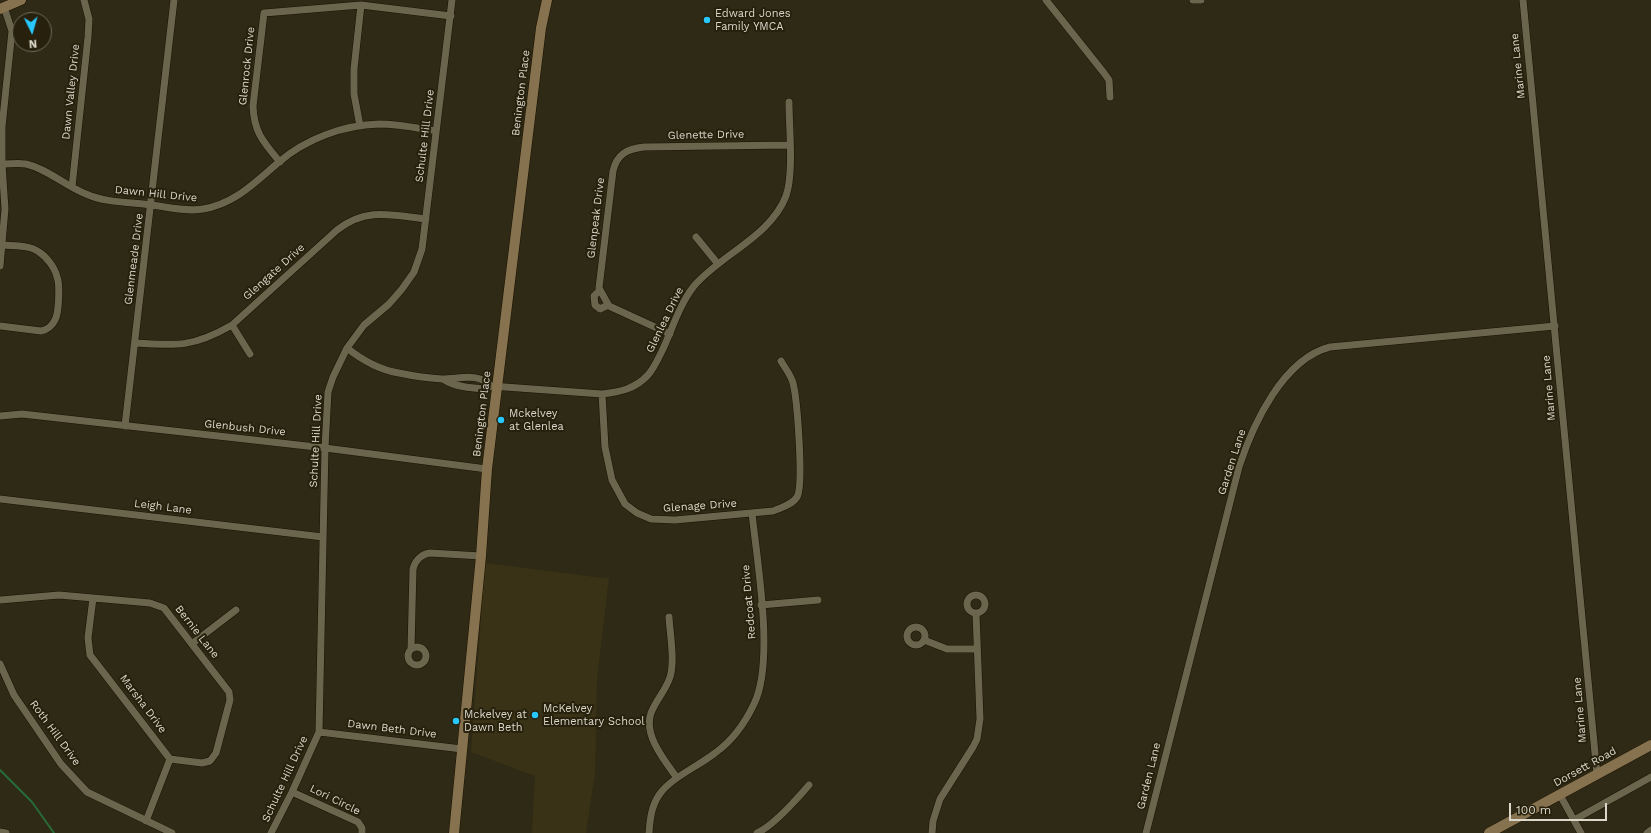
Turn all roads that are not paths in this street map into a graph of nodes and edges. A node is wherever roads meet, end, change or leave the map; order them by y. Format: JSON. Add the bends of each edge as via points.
{"nodes":[{"id":1,"x":22,"y":0,"type":"edge"},
{"id":2,"x":84,"y":0,"type":"edge"},
{"id":3,"x":174,"y":0,"type":"edge"},
{"id":4,"x":452,"y":0,"type":"edge"},
{"id":5,"x":547,"y":0,"type":"edge"},
{"id":6,"x":1046,"y":0,"type":"edge"},
{"id":7,"x":1193,"y":0,"type":"edge"},
{"id":8,"x":1201,"y":0,"type":"edge"},
{"id":9,"x":1523,"y":0,"type":"edge"},
{"id":10,"x":361,"y":5,"type":"junction"},
{"id":11,"x":2,"y":8,"type":"edge"},
{"id":12,"x":451,"y":16,"type":"junction"},
{"id":13,"x":1110,"y":97,"type":"dead end"},
{"id":14,"x":790,"y":102,"type":"dead end"},
{"id":15,"x":360,"y":126,"type":"junction"},
{"id":16,"x":436,"y":131,"type":"junction"},
{"id":17,"x":790,"y":145,"type":"junction"},
{"id":18,"x":625,"y":152,"type":"joint"},
{"id":19,"x":280,"y":162,"type":"junction"},
{"id":20,"x":2,"y":164,"type":"junction"},
{"id":21,"x":72,"y":187,"type":"junction"},
{"id":22,"x":151,"y":205,"type":"junction"},
{"id":23,"x":426,"y":219,"type":"junction"},
{"id":24,"x":696,"y":237,"type":"dead end"},
{"id":25,"x":3,"y":245,"type":"junction"},
{"id":26,"x":718,"y":264,"type":"junction"},
{"id":27,"x":0,"y":266,"type":"edge"},
{"id":28,"x":600,"y":290,"type":"junction"},
{"id":29,"x":608,"y":305,"type":"junction"},
{"id":30,"x":232,"y":325,"type":"junction"},
{"id":31,"x":0,"y":326,"type":"edge"},
{"id":32,"x":1555,"y":326,"type":"junction"},
{"id":33,"x":670,"y":334,"type":"junction"},
{"id":34,"x":135,"y":342,"type":"junction"},
{"id":35,"x":347,"y":348,"type":"junction"},
{"id":36,"x":250,"y":354,"type":"dead end"},
{"id":37,"x":781,"y":361,"type":"dead end"},
{"id":38,"x":494,"y":386,"type":"junction"},
{"id":39,"x":602,"y":394,"type":"junction"},
{"id":40,"x":0,"y":416,"type":"edge"},
{"id":41,"x":125,"y":426,"type":"junction"},
{"id":42,"x":325,"y":448,"type":"junction"},
{"id":43,"x":487,"y":469,"type":"junction"},
{"id":44,"x":0,"y":499,"type":"edge"},
{"id":45,"x":752,"y":513,"type":"junction"},
{"id":46,"x":323,"y":537,"type":"junction"},
{"id":47,"x":481,"y":556,"type":"junction"},
{"id":48,"x":93,"y":598,"type":"junction"},
{"id":49,"x":0,"y":600,"type":"edge"},
{"id":50,"x":818,"y":600,"type":"dead end"},
{"id":51,"x":761,"y":604,"type":"junction"},
{"id":52,"x":236,"y":610,"type":"dead end"},
{"id":53,"x":976,"y":613,"type":"dead end"},
{"id":54,"x":669,"y":616,"type":"dead end"},
{"id":55,"x":924,"y":640,"type":"dead end"},
{"id":56,"x":193,"y":643,"type":"junction"},
{"id":57,"x":411,"y":649,"type":"dead end"},
{"id":58,"x":976,"y":649,"type":"junction"},
{"id":59,"x":0,"y":664,"type":"edge"},
{"id":60,"x":319,"y":732,"type":"junction"},
{"id":61,"x":1651,"y":744,"type":"edge"},
{"id":62,"x":462,"y":749,"type":"junction"},
{"id":63,"x":170,"y":758,"type":"junction"},
{"id":64,"x":1597,"y":774,"type":"junction"},
{"id":65,"x":1651,"y":777,"type":"edge"},
{"id":66,"x":677,"y":778,"type":"junction"},
{"id":67,"x":809,"y":785,"type":"dead end"},
{"id":68,"x":292,"y":792,"type":"junction"},
{"id":69,"x":1560,"y":795,"type":"junction"},
{"id":70,"x":1574,"y":820,"type":"junction"},
{"id":71,"x":146,"y":821,"type":"junction"},
{"id":72,"x":1651,"y":830,"type":"edge"},
{"id":73,"x":172,"y":833,"type":"edge"},
{"id":74,"x":271,"y":833,"type":"edge"},
{"id":75,"x":362,"y":833,"type":"edge"},
{"id":76,"x":454,"y":833,"type":"edge"},
{"id":77,"x":649,"y":833,"type":"edge"},
{"id":78,"x":757,"y":833,"type":"edge"},
{"id":79,"x":932,"y":833,"type":"edge"},
{"id":80,"x":1146,"y":833,"type":"edge"},
{"id":81,"x":1489,"y":833,"type":"edge"},
{"id":82,"x":1581,"y":833,"type":"edge"},
{"id":83,"x":1647,"y":833,"type":"edge"}],
"edges":[{"from":1,"to":11,"type":"main road"},
{"from":2,"to":21,"type":"street","name":"Dawn Valley Drive","via":[[89,19],[88,37]]},
{"from":3,"to":22,"type":"street","name":"Glenmeade Drive"},
{"from":4,"to":12,"type":"street","name":"Schulte Hill Drive"},
{"from":5,"to":38,"type":"main road","name":"Benington Place","via":[[540,36]]},
{"from":6,"to":13,"type":"street","via":[[1109,80]]},
{"from":7,"to":8,"type":"street"},
{"from":9,"to":32,"type":"street","name":"Marine Lane"},
{"from":10,"to":12,"type":"street"},
{"from":10,"to":15,"type":"street","via":[[354,69],[354,94]]},
{"from":10,"to":19,"type":"street","name":"Glenrock Drive","via":[[264,12],[253,120],[263,143]]},
{"from":11,"to":20,"type":"street","via":[[12,31],[2,127]]},
{"from":12,"to":16,"type":"street","name":"Schulte Hill Drive"},
{"from":14,"to":17,"type":"street","name":"Glenlea Drive"},
{"from":15,"to":16,"type":"street","name":"Dawn Hill Drive","via":[[380,124]]},
{"from":15,"to":19,"type":"street","name":"Dawn Hill Drive","via":[[328,134],[304,145]]},
{"from":16,"to":23,"type":"street","name":"Schulte Hill Drive"},
{"from":17,"to":18,"type":"street","name":"Glenette Drive","via":[[644,147]]},
{"from":17,"to":26,"type":"street","name":"Glenlea Drive","via":[[790,170],[786,195],[781,206],[764,227]]},
{"from":18,"to":28,"type":"street","name":"Glenpeak Drive","via":[[616,161],[613,171]]},
{"from":19,"to":22,"type":"street","name":"Dawn Hill Drive","via":[[250,188],[223,204],[202,210]]},
{"from":20,"to":21,"type":"street","name":"Dawn Hill Drive","via":[[25,164],[40,168]]},
{"from":20,"to":25,"type":"street","via":[[5,209]]},
{"from":21,"to":22,"type":"street","name":"Dawn Hill Drive","via":[[105,200]]},
{"from":22,"to":34,"type":"street","name":"Glenmeade Drive"},
{"from":23,"to":30,"type":"street","name":"Glengate Drive","via":[[371,214],[345,224]]},
{"from":23,"to":35,"type":"street","name":"Schulte Hill Drive","via":[[422,249],[414,272],[389,304],[364,325]]},
{"from":24,"to":26,"type":"street"},
{"from":25,"to":27,"type":"street"},
{"from":25,"to":31,"type":"street","via":[[32,248],[46,258],[58,278],[57,314],[47,330]]},
{"from":26,"to":33,"type":"street","name":"Glenlea Drive","via":[[686,297]]},
{"from":28,"to":29,"type":"street"},
{"from":28,"to":29,"type":"street","name":"Glenpeak Drive","via":[[594,296],[596,305],[600,309]]},
{"from":29,"to":33,"type":"street","name":"Glenpeak Drive"},
{"from":30,"to":34,"type":"street","name":"Glengate Drive","via":[[202,340],[182,345]]},
{"from":30,"to":36,"type":"street"},
{"from":32,"to":64,"type":"street","name":"Marine Lane"},
{"from":32,"to":80,"type":"street","name":"Garden Lane","via":[[1330,347],[1314,353],[1295,366],[1256,425],[1239,467]]},
{"from":33,"to":39,"type":"street","name":"Glenlea Drive","via":[[656,363],[640,382],[618,392]]},
{"from":34,"to":41,"type":"street","name":"Glenmeade Drive"},
{"from":35,"to":38,"type":"street","name":"Glenlea Drive","via":[[372,365],[397,373],[443,379],[470,388],[485,390]]},
{"from":35,"to":42,"type":"street","name":"Schulte Hill Drive","via":[[328,392]]},
{"from":37,"to":45,"type":"street","via":[[793,381],[797,407],[800,490],[797,498],[783,507],[774,511]]},
{"from":38,"to":39,"type":"street","name":"Glenlea Drive"},
{"from":38,"to":43,"type":"main road","name":"Benington Place"},
{"from":39,"to":45,"type":"street","name":"Glenage Drive","via":[[605,447],[612,480],[626,504],[637,513],[650,519],[675,520]]},
{"from":40,"to":41,"type":"street","name":"Glenbush Drive","via":[[22,414]]},
{"from":41,"to":42,"type":"street","name":"Glenbush Drive"},
{"from":42,"to":43,"type":"street","name":"Glenbush Drive"},
{"from":42,"to":46,"type":"street","name":"Schulte Hill Drive"},
{"from":43,"to":47,"type":"main road","name":"Benington Place"},
{"from":44,"to":46,"type":"street","name":"Leigh Lane"},
{"from":45,"to":51,"type":"street","name":"Redcoat Drive"},
{"from":46,"to":60,"type":"street","name":"Schulte Hill Drive"},
{"from":47,"to":57,"type":"street","via":[[430,553],[414,562]]},
{"from":47,"to":62,"type":"main road","name":"Benington Place"},
{"from":48,"to":49,"type":"street","name":"Bernie Lane","via":[[59,595]]},
{"from":48,"to":56,"type":"street","name":"Bernie Lane","via":[[150,603],[164,608]]},
{"from":48,"to":63,"type":"street","name":"Marsha Drive","via":[[88,638],[90,655]]},
{"from":50,"to":51,"type":"street"},
{"from":51,"to":66,"type":"street","name":"Redcoat Drive","via":[[764,657],[755,702],[731,739]]},
{"from":52,"to":56,"type":"street"},
{"from":53,"to":58,"type":"street"},
{"from":54,"to":66,"type":"street","via":[[671,672],[651,714],[650,732],[656,747]]},
{"from":55,"to":58,"type":"street","via":[[947,649]]},
{"from":56,"to":63,"type":"street","name":"Bernie Lane","via":[[229,692],[230,700],[216,753],[210,761],[202,763]]},
{"from":58,"to":79,"type":"street","via":[[980,719],[977,739],[940,799]]},
{"from":59,"to":71,"type":"street","name":"Roth Hill Drive","via":[[14,695],[61,764],[87,792]]},
{"from":60,"to":62,"type":"street","name":"Dawn Beth Drive"},
{"from":60,"to":68,"type":"street","name":"Schulte Hill Drive"},
{"from":61,"to":64,"type":"main road","name":"Dorsett Road"},
{"from":62,"to":76,"type":"main road","name":"Benington Place"},
{"from":63,"to":71,"type":"street"},
{"from":64,"to":69,"type":"main road","name":"Dorsett Road"},
{"from":65,"to":70,"type":"street"},
{"from":66,"to":77,"type":"street","name":"Redcoat Drive","via":[[659,794],[651,813]]},
{"from":67,"to":78,"type":"street"},
{"from":68,"to":74,"type":"street","name":"Schulte Hill Drive"},
{"from":68,"to":75,"type":"street","name":"Lori Circle","via":[[358,822]]},
{"from":69,"to":70,"type":"street"},
{"from":69,"to":81,"type":"main road","name":"Dorsett Road"},
{"from":70,"to":82,"type":"street"},
{"from":71,"to":73,"type":"street","name":"Roth Hill Drive"},
{"from":72,"to":83,"type":"street"}]}
